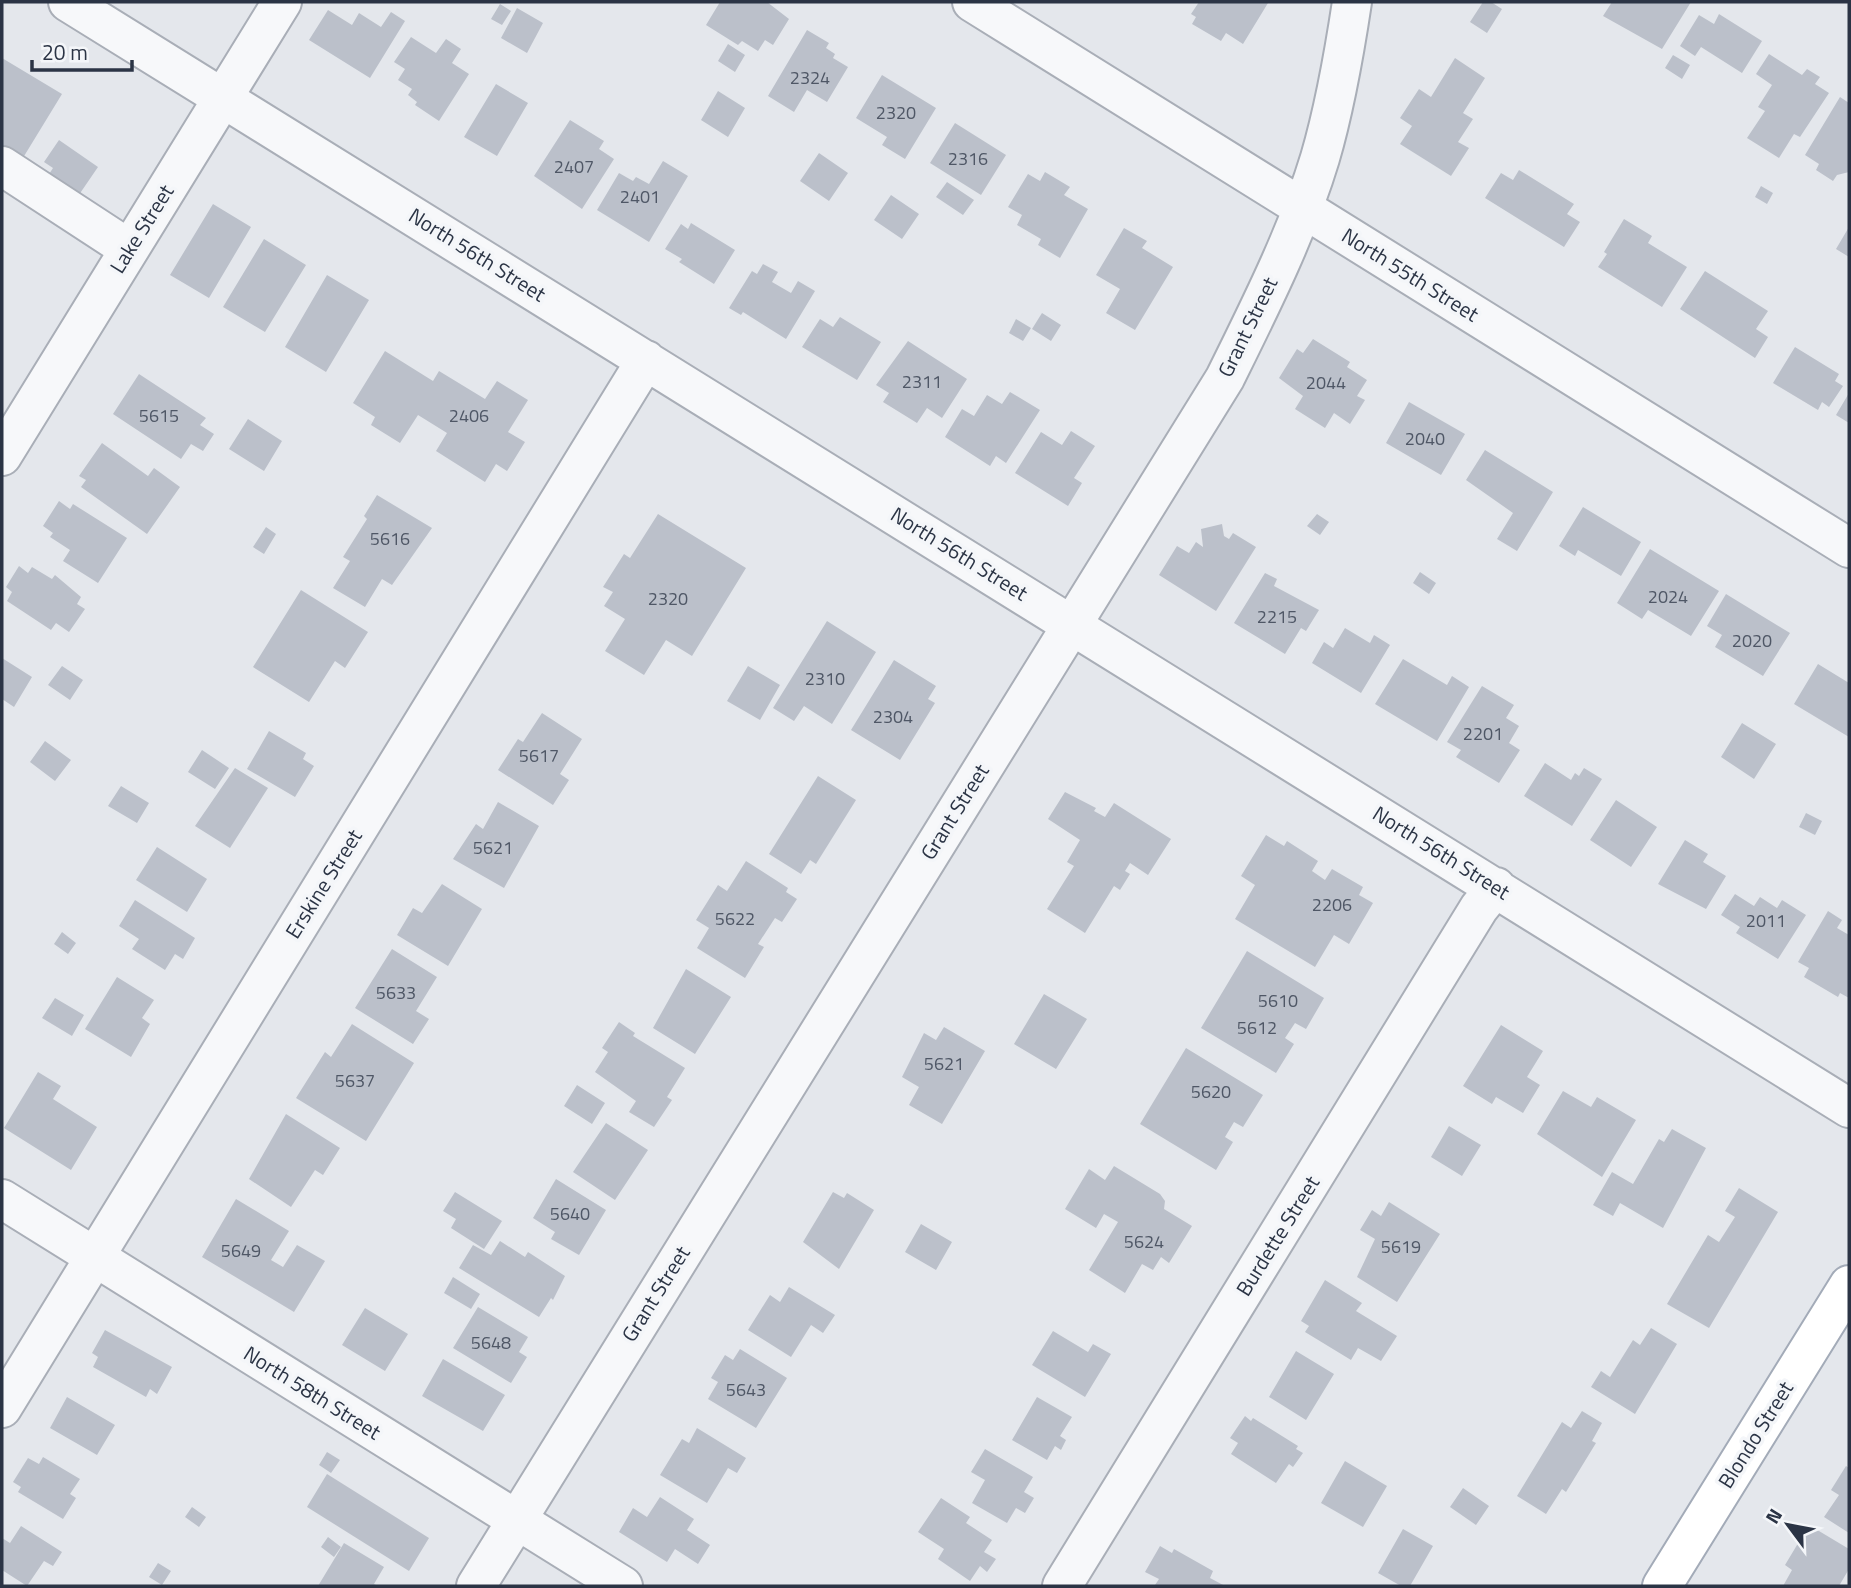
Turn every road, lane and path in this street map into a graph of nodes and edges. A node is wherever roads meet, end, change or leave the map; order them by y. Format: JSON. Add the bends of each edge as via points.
{"nodes":[{"id":1,"x":68,"y":2,"type":"edge"},
{"id":2,"x":282,"y":2,"type":"edge"},
{"id":3,"x":972,"y":2,"type":"edge"},
{"id":4,"x":1352,"y":2,"type":"edge"},
{"id":5,"x":222,"y":97,"type":"junction"},
{"id":6,"x":2,"y":166,"type":"edge"},
{"id":7,"x":1301,"y":207,"type":"junction"},
{"id":8,"x":129,"y":248,"type":"junction"},
{"id":9,"x":646,"y":360,"type":"junction"},
{"id":10,"x":2,"y":456,"type":"edge"},
{"id":11,"x":1849,"y":548,"type":"edge"},
{"id":12,"x":1071,"y":624,"type":"junction"},
{"id":13,"x":1496,"y":887,"type":"junction"},
{"id":14,"x":1849,"y":1108,"type":"edge"},
{"id":15,"x":2,"y":1199,"type":"edge"},
{"id":16,"x":95,"y":1258,"type":"junction"},
{"id":17,"x":1849,"y":1284,"type":"edge"},
{"id":18,"x":2,"y":1408,"type":"edge"},
{"id":19,"x":517,"y":1520,"type":"junction"},
{"id":20,"x":476,"y":1586,"type":"edge"},
{"id":21,"x":623,"y":1586,"type":"edge"},
{"id":22,"x":1062,"y":1586,"type":"edge"},
{"id":23,"x":1662,"y":1586,"type":"edge"}],
"edges":[{"from":1,"to":5,"type":"street","name":"North 56th Street"},
{"from":2,"to":5,"type":"street","name":"Lake Street"},
{"from":3,"to":7,"type":"street","name":"North 55th Street"},
{"from":4,"to":7,"type":"street","name":"Grant Street","via":[[1339,86]]},
{"from":5,"to":8,"type":"street","name":"Lake Street"},
{"from":5,"to":9,"type":"street","name":"North 56th Street"},
{"from":6,"to":8,"type":"street"},
{"from":7,"to":11,"type":"street","name":"North 55th Street"},
{"from":7,"to":12,"type":"street","name":"Grant Street","via":[[1225,378]]},
{"from":8,"to":10,"type":"street","name":"Lake Street"},
{"from":9,"to":12,"type":"street","name":"North 56th Street"},
{"from":9,"to":16,"type":"street","name":"Erskine Street"},
{"from":12,"to":13,"type":"street","name":"North 56th Street"},
{"from":12,"to":19,"type":"street","name":"Grant Street"},
{"from":13,"to":14,"type":"street","name":"North 56th Street"},
{"from":13,"to":22,"type":"street","name":"Burdette Street"},
{"from":15,"to":16,"type":"street","name":"North 58th Street"},
{"from":16,"to":18,"type":"street","name":"Erskine Street"},
{"from":16,"to":19,"type":"street","name":"North 58th Street"},
{"from":17,"to":23,"type":"main road","name":"Blondo Street"},
{"from":19,"to":20,"type":"street","name":"Grant Street"},
{"from":19,"to":21,"type":"street","name":"North 58th Street"}]}
